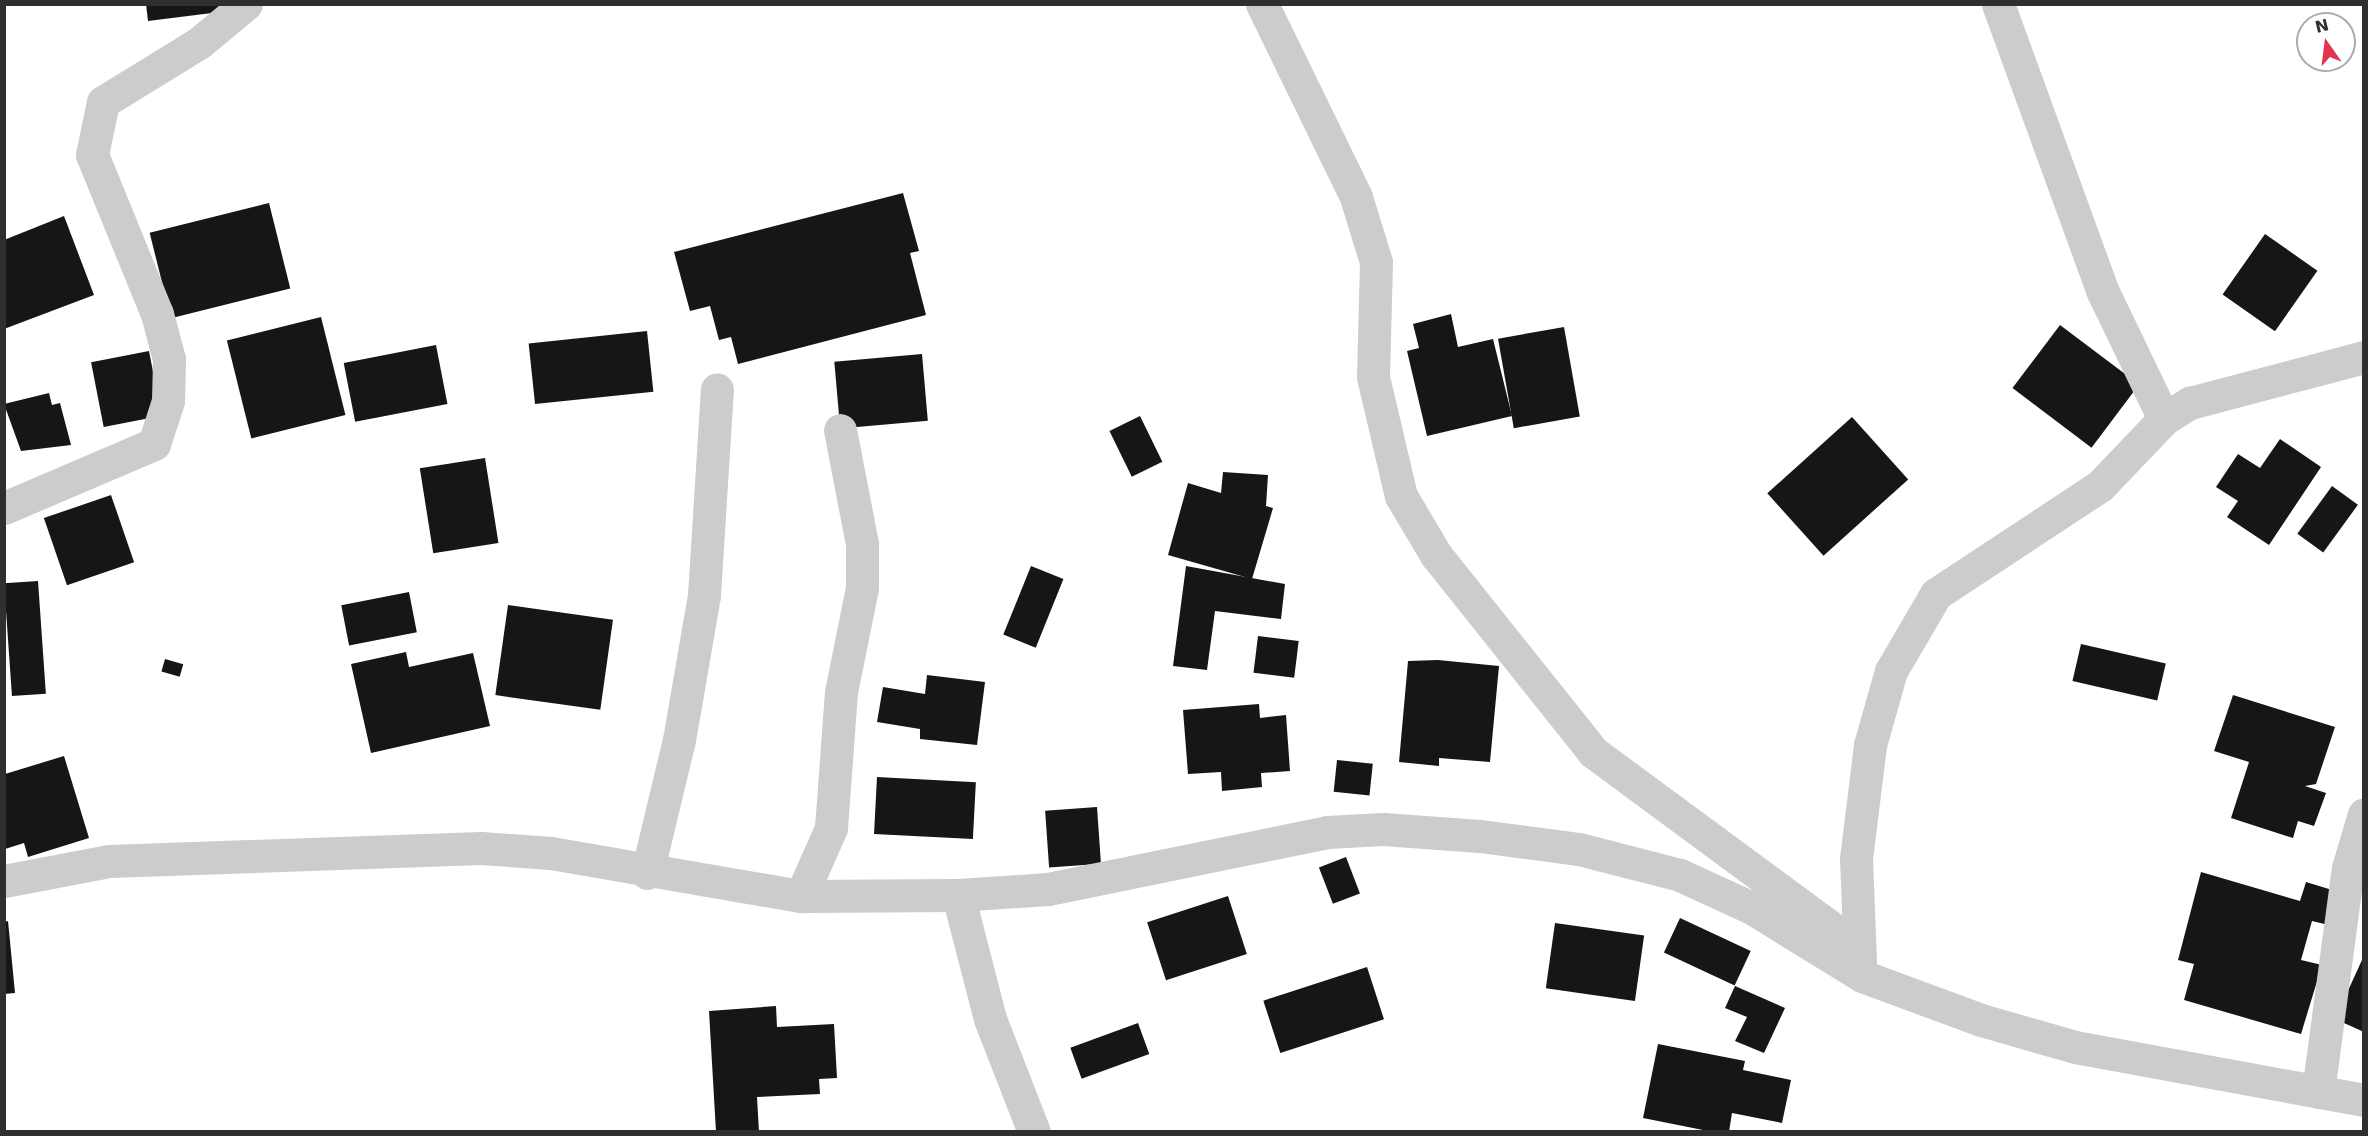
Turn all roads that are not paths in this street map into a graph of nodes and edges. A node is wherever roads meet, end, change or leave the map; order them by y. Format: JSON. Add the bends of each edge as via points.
{"nodes":[{"id":1,"x":246,"y":4,"type":"edge"},
{"id":2,"x":1262,"y":4,"type":"edge"},
{"id":3,"x":1998,"y":4,"type":"edge"},
{"id":4,"x":2364,"y":357,"type":"edge"},
{"id":5,"x":717,"y":389,"type":"dead end"},
{"id":6,"x":2164,"y":419,"type":"junction"},
{"id":7,"x":840,"y":430,"type":"dead end"},
{"id":8,"x":4,"y":508,"type":"edge"},
{"id":9,"x":2364,"y":814,"type":"edge"},
{"id":10,"x":647,"y":873,"type":"junction"},
{"id":11,"x":4,"y":881,"type":"edge"},
{"id":12,"x":958,"y":895,"type":"junction"},
{"id":13,"x":801,"y":896,"type":"junction"},
{"id":14,"x":1861,"y":962,"type":"junction"},
{"id":15,"x":2318,"y":1092,"type":"junction"},
{"id":16,"x":2364,"y":1100,"type":"edge"},
{"id":17,"x":1034,"y":1131,"type":"edge"}],
"edges":[{"from":1,"to":8,"type":"street","via":[[199,43],[103,102],[92,155],[157,314],[169,359],[168,400],[154,444]]},
{"from":2,"to":14,"type":"street","via":[[1356,197],[1376,262],[1373,377],[1401,496],[1436,555],[1593,752]]},
{"from":3,"to":6,"type":"street","via":[[2102,290]]},
{"from":4,"to":6,"type":"street","via":[[2190,403]]},
{"from":5,"to":10,"type":"street","via":[[704,594],[679,740]]},
{"from":6,"to":14,"type":"street","via":[[2100,486],[1936,594],[1892,671],[1870,745],[1856,859]]},
{"from":7,"to":13,"type":"street","via":[[862,544],[862,588],[841,692],[831,828]]},
{"from":9,"to":15,"type":"street","via":[[2348,868]]},
{"from":10,"to":11,"type":"street","via":[[550,853],[378,848],[109,861]]},
{"from":10,"to":13,"type":"street"},
{"from":12,"to":13,"type":"street"},
{"from":12,"to":14,"type":"street","via":[[1048,889],[1327,832],[1383,829],[1480,836],[1579,849],[1680,875]]},
{"from":12,"to":17,"type":"street","via":[[990,1019]]},
{"from":14,"to":15,"type":"street","via":[[2074,1047]]},
{"from":15,"to":16,"type":"street"}]}
